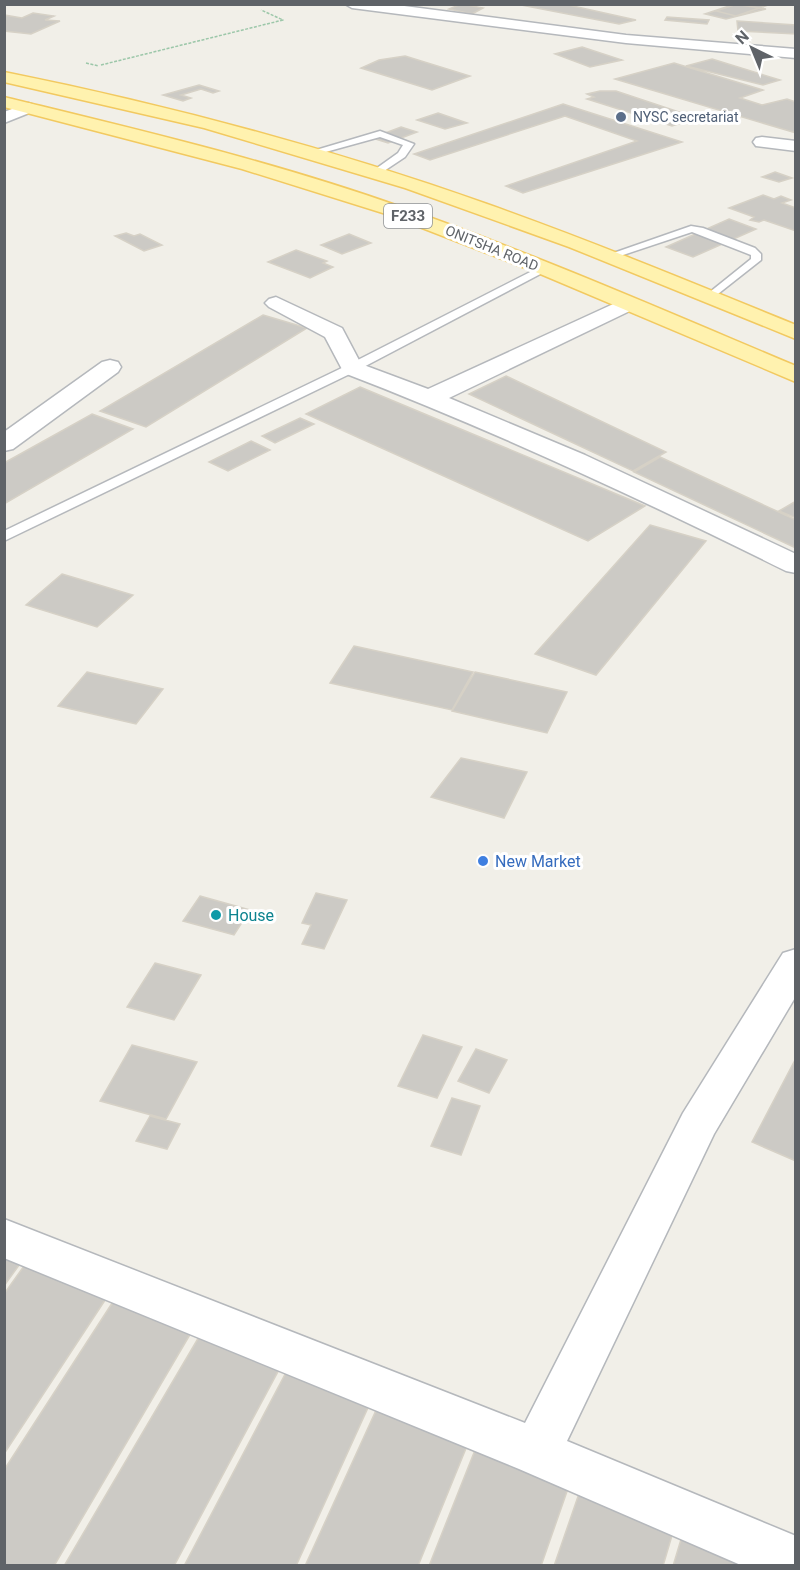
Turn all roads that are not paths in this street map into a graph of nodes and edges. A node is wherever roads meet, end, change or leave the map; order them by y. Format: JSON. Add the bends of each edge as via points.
{"nodes":[{"id":1,"x":352,"y":4,"type":"edge"},
{"id":2,"x":795,"y":54,"type":"edge"},
{"id":3,"x":4,"y":78,"type":"edge"},
{"id":4,"x":4,"y":102,"type":"edge"},
{"id":5,"x":28,"y":108,"type":"junction"},
{"id":6,"x":4,"y":118,"type":"edge"},
{"id":7,"x":762,"y":141,"type":"dead end"},
{"id":8,"x":795,"y":146,"type":"edge"},
{"id":9,"x":311,"y":153,"type":"junction"},
{"id":10,"x":375,"y":173,"type":"junction"},
{"id":11,"x":433,"y":192,"type":"junction"},
{"id":12,"x":391,"y":210,"type":"junction"},
{"id":13,"x":607,"y":257,"type":"junction"},
{"id":14,"x":543,"y":268,"type":"junction"},
{"id":15,"x":709,"y":298,"type":"junction"},
{"id":16,"x":276,"y":303,"type":"dead end"},
{"id":17,"x":629,"y":304,"type":"junction"},
{"id":18,"x":795,"y":333,"type":"edge"},
{"id":19,"x":110,"y":367,"type":"dead end"},
{"id":20,"x":352,"y":368,"type":"junction"},
{"id":21,"x":795,"y":375,"type":"edge"},
{"id":22,"x":431,"y":397,"type":"junction"},
{"id":23,"x":4,"y":444,"type":"edge"},
{"id":24,"x":4,"y":537,"type":"edge"},
{"id":25,"x":795,"y":565,"type":"edge"},
{"id":26,"x":795,"y":963,"type":"edge"},
{"id":27,"x":4,"y":1238,"type":"edge"},
{"id":28,"x":536,"y":1452,"type":"junction"},
{"id":29,"x":795,"y":1562,"type":"edge"}],
"edges":[{"from":1,"to":2,"type":"street","via":[[605,37]]},
{"from":3,"to":9,"type":"main road","name":"ONITSHA ROAD","number":"F233","via":[[138,106]]},
{"from":4,"to":5,"type":"main road","name":"ONITSHA ROAD","number":"F233"},
{"from":5,"to":6,"type":"street"},
{"from":5,"to":12,"type":"main road","name":"ONITSHA ROAD","number":"F233","via":[[266,170]]},
{"from":7,"to":8,"type":"street"},
{"from":9,"to":10,"type":"main road","name":"ONITSHA ROAD","number":"F233"},
{"from":9,"to":10,"type":"lane","via":[[380,134],[409,144],[402,155]]},
{"from":10,"to":11,"type":"main road","name":"ONITSHA ROAD","number":"F233"},
{"from":11,"to":12,"type":"main road"},
{"from":11,"to":13,"type":"main road","name":"ONITSHA ROAD","number":"F233"},
{"from":12,"to":14,"type":"main road","name":"ONITSHA ROAD","number":"F233"},
{"from":13,"to":15,"type":"main road","name":"ONITSHA ROAD","number":"F233"},
{"from":13,"to":15,"type":"lane","via":[[691,229],[756,254],[756,260]]},
{"from":14,"to":17,"type":"main road","name":"ONITSHA ROAD","number":"F233"},
{"from":14,"to":20,"type":"lane"},
{"from":15,"to":18,"type":"main road","name":"ONITSHA ROAD","number":"F233"},
{"from":16,"to":20,"type":"street","via":[[334,333]]},
{"from":17,"to":21,"type":"main road","name":"ONITSHA ROAD","number":"F233"},
{"from":17,"to":22,"type":"street"},
{"from":19,"to":23,"type":"street"},
{"from":20,"to":22,"type":"street"},
{"from":20,"to":24,"type":"lane"},
{"from":22,"to":25,"type":"street","via":[[664,500]]},
{"from":26,"to":28,"type":"street","via":[[698,1125]]},
{"from":27,"to":28,"type":"street"},
{"from":28,"to":29,"type":"street"}]}
